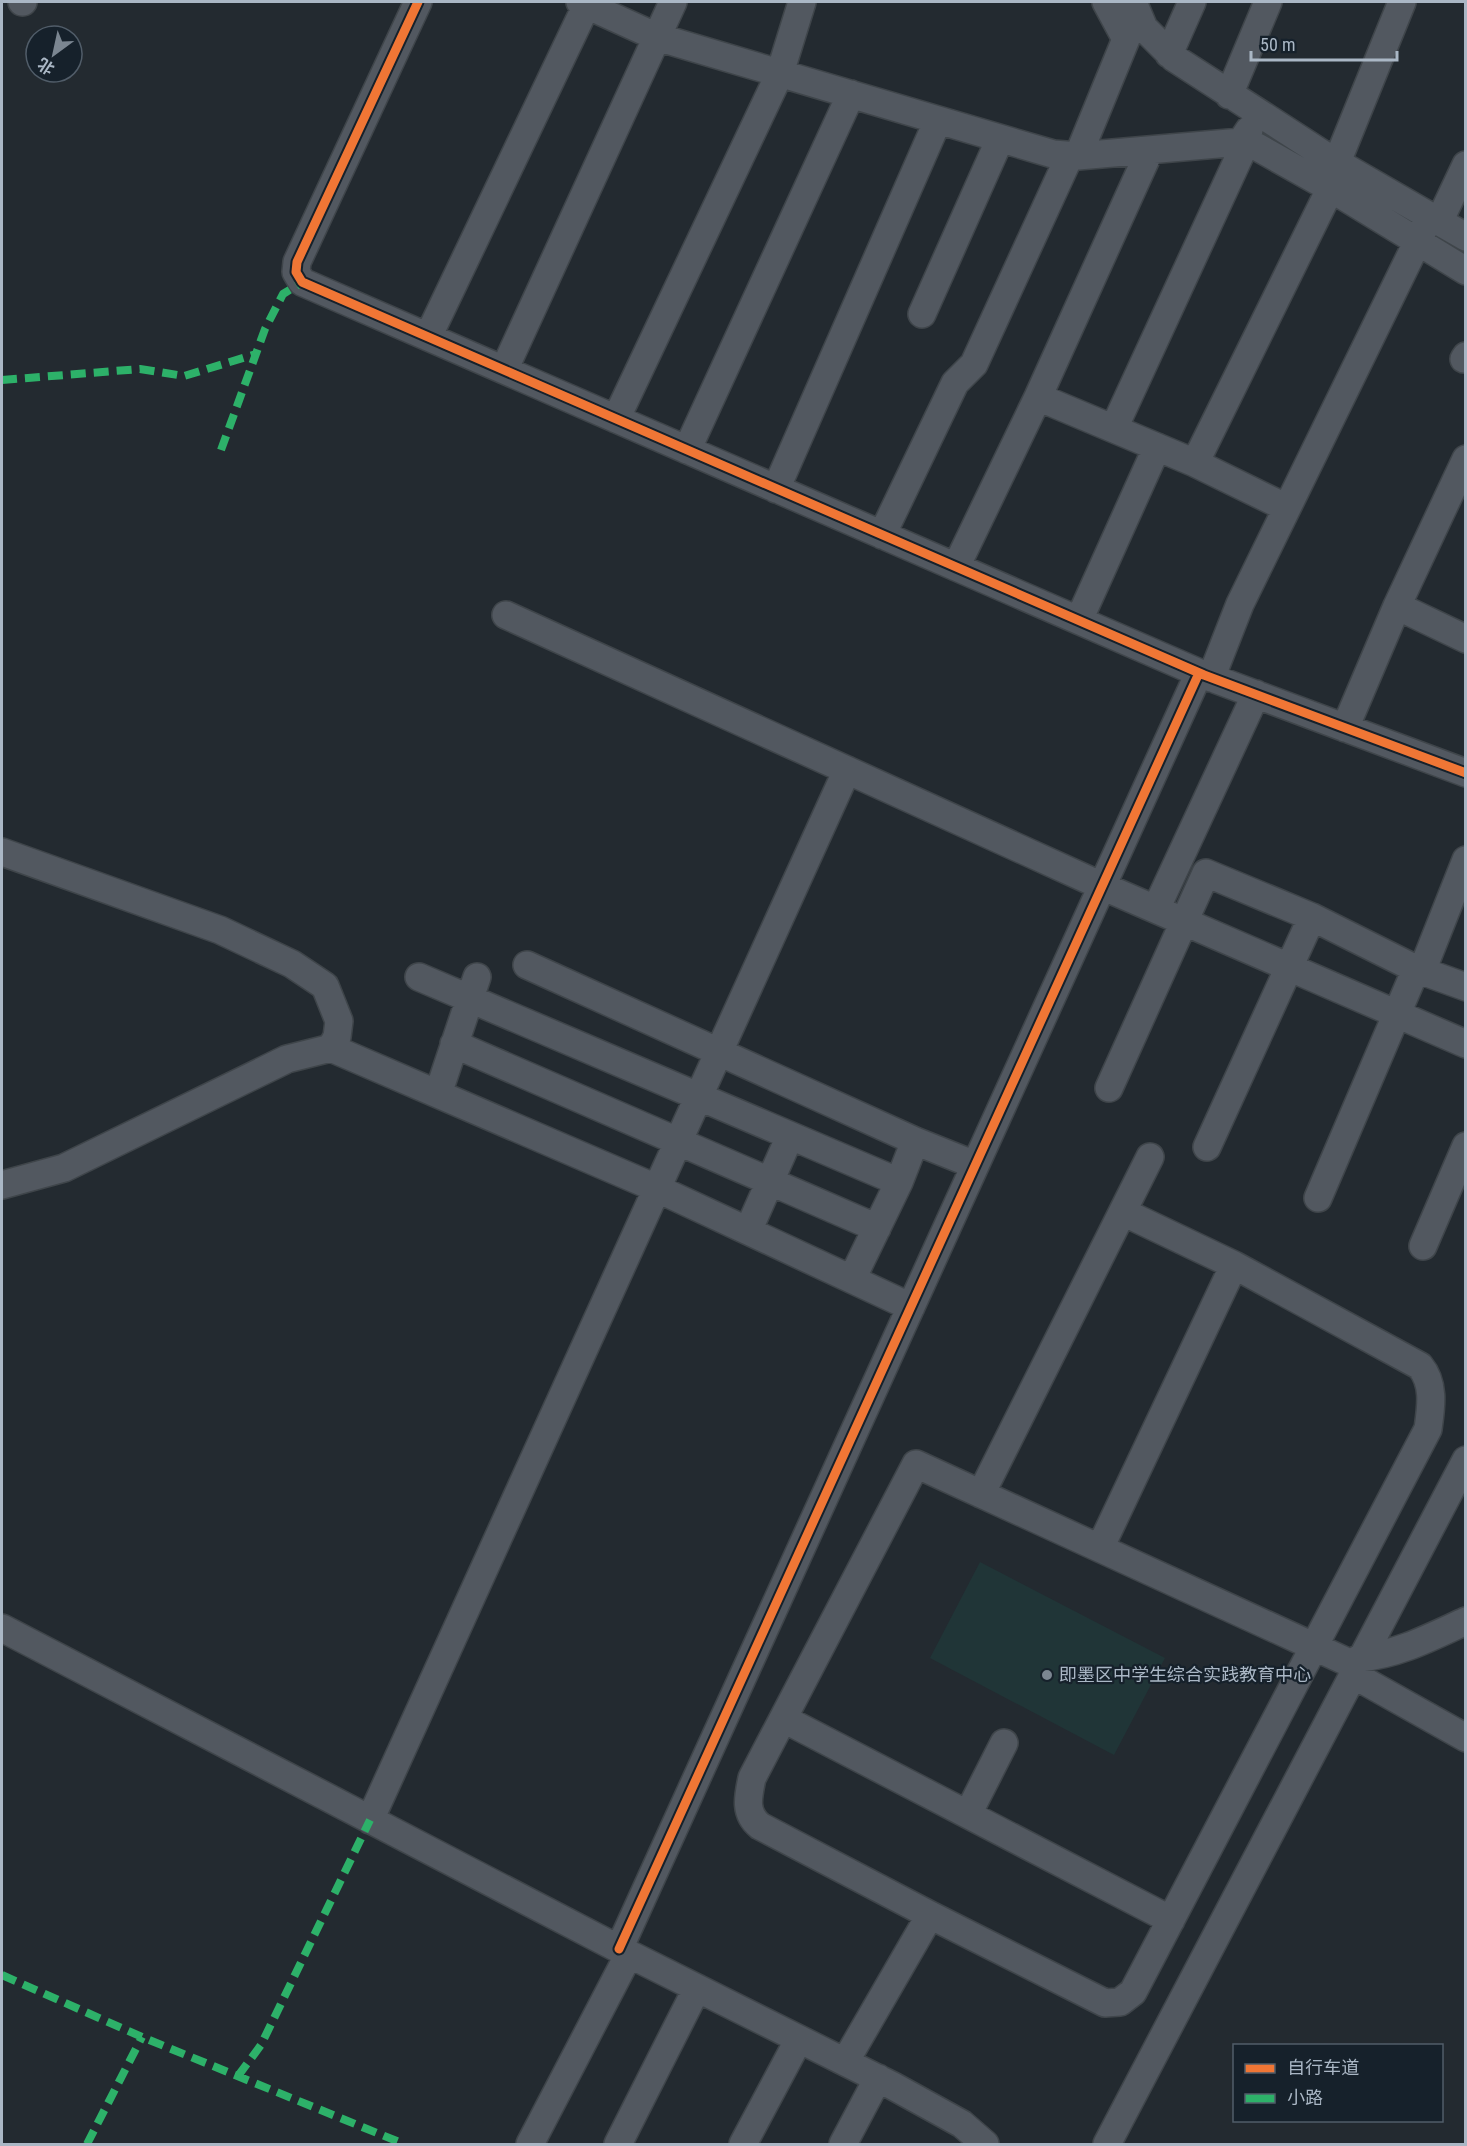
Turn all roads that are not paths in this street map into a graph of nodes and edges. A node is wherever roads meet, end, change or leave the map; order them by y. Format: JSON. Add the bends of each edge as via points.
{"nodes":[{"id":1,"x":418,"y":2,"type":"edge"},
{"id":2,"x":673,"y":2,"type":"edge"},
{"id":3,"x":802,"y":2,"type":"edge"},
{"id":4,"x":1106,"y":2,"type":"edge"},
{"id":5,"x":1132,"y":2,"type":"edge"},
{"id":6,"x":1192,"y":2,"type":"edge"},
{"id":7,"x":1268,"y":2,"type":"edge"},
{"id":8,"x":1402,"y":2,"type":"edge"},
{"id":9,"x":585,"y":3,"type":"edge"},
{"id":10,"x":657,"y":37,"type":"junction"},
{"id":11,"x":1169,"y":54,"type":"junction"},
{"id":12,"x":780,"y":73,"type":"junction"},
{"id":13,"x":851,"y":94,"type":"junction"},
{"id":14,"x":1229,"y":95,"type":"junction"},
{"id":15,"x":938,"y":120,"type":"junction"},
{"id":16,"x":1249,"y":131,"type":"junction"},
{"id":17,"x":1000,"y":139,"type":"junction"},
{"id":18,"x":1150,"y":150,"type":"junction"},
{"id":19,"x":1074,"y":156,"type":"junction"},
{"id":20,"x":1466,"y":165,"type":"edge"},
{"id":21,"x":1336,"y":174,"type":"junction"},
{"id":22,"x":1426,"y":229,"type":"junction"},
{"id":23,"x":1466,"y":237,"type":"edge"},
{"id":24,"x":1466,"y":271,"type":"edge"},
{"id":25,"x":922,"y":314,"type":"dead end"},
{"id":26,"x":428,"y":337,"type":"junction"},
{"id":27,"x":504,"y":370,"type":"junction"},
{"id":28,"x":1038,"y":397,"type":"junction"},
{"id":29,"x":616,"y":419,"type":"junction"},
{"id":30,"x":1114,"y":428,"type":"junction"},
{"id":31,"x":1157,"y":447,"type":"junction"},
{"id":32,"x":687,"y":450,"type":"junction"},
{"id":33,"x":1466,"y":459,"type":"edge"},
{"id":34,"x":1195,"y":463,"type":"junction"},
{"id":35,"x":776,"y":489,"type":"junction"},
{"id":36,"x":1287,"y":508,"type":"junction"},
{"id":37,"x":882,"y":535,"type":"junction"},
{"id":38,"x":956,"y":567,"type":"junction"},
{"id":39,"x":1397,"y":606,"type":"junction"},
{"id":40,"x":506,"y":615,"type":"dead end"},
{"id":41,"x":1079,"y":620,"type":"junction"},
{"id":42,"x":1466,"y":639,"type":"edge"},
{"id":43,"x":1205,"y":675,"type":"junction"},
{"id":44,"x":1256,"y":694,"type":"junction"},
{"id":45,"x":1345,"y":728,"type":"junction"},
{"id":46,"x":1464,"y":769,"type":"edge"},
{"id":47,"x":847,"y":770,"type":"junction"},
{"id":48,"x":2,"y":852,"type":"edge"},
{"id":49,"x":1466,"y":860,"type":"edge"},
{"id":50,"x":1102,"y":886,"type":"junction"},
{"id":51,"x":1156,"y":909,"type":"junction"},
{"id":52,"x":1312,"y":917,"type":"junction"},
{"id":53,"x":1184,"y":922,"type":"junction"},
{"id":54,"x":527,"y":965,"type":"dead end"},
{"id":55,"x":1289,"y":968,"type":"junction"},
{"id":56,"x":1419,"y":970,"type":"junction"},
{"id":57,"x":419,"y":977,"type":"dead end"},
{"id":58,"x":1466,"y":987,"type":"edge"},
{"id":59,"x":473,"y":988,"type":"junction"},
{"id":60,"x":1396,"y":1014,"type":"junction"},
{"id":61,"x":454,"y":1044,"type":"junction"},
{"id":62,"x":1466,"y":1044,"type":"edge"},
{"id":63,"x":331,"y":1048,"type":"junction"},
{"id":64,"x":718,"y":1051,"type":"junction"},
{"id":65,"x":1109,"y":1089,"type":"dead end"},
{"id":66,"x":438,"y":1094,"type":"junction"},
{"id":67,"x":698,"y":1096,"type":"junction"},
{"id":68,"x":790,"y":1136,"type":"junction"},
{"id":69,"x":677,"y":1141,"type":"junction"},
{"id":70,"x":915,"y":1142,"type":"junction"},
{"id":71,"x":1466,"y":1146,"type":"edge"},
{"id":72,"x":1207,"y":1147,"type":"dead end"},
{"id":73,"x":1150,"y":1157,"type":"dead end"},
{"id":74,"x":975,"y":1165,"type":"junction"},
{"id":75,"x":770,"y":1181,"type":"junction"},
{"id":76,"x":899,"y":1182,"type":"junction"},
{"id":77,"x":2,"y":1185,"type":"edge"},
{"id":78,"x":656,"y":1188,"type":"junction"},
{"id":79,"x":1318,"y":1198,"type":"dead end"},
{"id":80,"x":1123,"y":1212,"type":"junction"},
{"id":81,"x":877,"y":1228,"type":"junction"},
{"id":82,"x":748,"y":1231,"type":"junction"},
{"id":83,"x":1423,"y":1246,"type":"dead end"},
{"id":84,"x":1234,"y":1265,"type":"junction"},
{"id":85,"x":852,"y":1279,"type":"junction"},
{"id":86,"x":911,"y":1306,"type":"junction"},
{"id":87,"x":1466,"y":1460,"type":"edge"},
{"id":88,"x":981,"y":1494,"type":"junction"},
{"id":89,"x":1100,"y":1548,"type":"junction"},
{"id":90,"x":1466,"y":1621,"type":"edge"},
{"id":91,"x":2,"y":1628,"type":"edge"},
{"id":92,"x":1315,"y":1647,"type":"junction"},
{"id":93,"x":1356,"y":1666,"type":"junction"},
{"id":94,"x":784,"y":1719,"type":"junction"},
{"id":95,"x":1466,"y":1738,"type":"edge"},
{"id":96,"x":1004,"y":1743,"type":"dead end"},
{"id":97,"x":968,"y":1814,"type":"junction"},
{"id":98,"x":370,"y":1820,"type":"junction"},
{"id":99,"x":930,"y":1915,"type":"junction"},
{"id":100,"x":1171,"y":1920,"type":"junction"},
{"id":101,"x":624,"y":1952,"type":"junction"},
{"id":102,"x":697,"y":1988,"type":"junction"},
{"id":103,"x":799,"y":2039,"type":"junction"},
{"id":104,"x":844,"y":2062,"type":"junction"},
{"id":105,"x":878,"y":2078,"type":"junction"},
{"id":106,"x":530,"y":2145,"type":"edge"},
{"id":107,"x":618,"y":2145,"type":"edge"},
{"id":108,"x":743,"y":2145,"type":"edge"},
{"id":109,"x":843,"y":2145,"type":"edge"},
{"id":110,"x":985,"y":2145,"type":"edge"},
{"id":111,"x":1107,"y":2145,"type":"edge"}],
"edges":[{"from":1,"to":26,"type":"street","via":[[297,262],[296,272],[302,282]]},
{"from":2,"to":10,"type":"street"},
{"from":3,"to":12,"type":"street"},
{"from":4,"to":19,"type":"street","via":[[1126,39]]},
{"from":5,"to":11,"type":"street","via":[[1144,27]]},
{"from":6,"to":11,"type":"street"},
{"from":7,"to":14,"type":"street"},
{"from":8,"to":21,"type":"street"},
{"from":9,"to":10,"type":"street"},
{"from":9,"to":26,"type":"street"},
{"from":10,"to":12,"type":"street"},
{"from":10,"to":27,"type":"street"},
{"from":11,"to":14,"type":"street"},
{"from":12,"to":13,"type":"street"},
{"from":12,"to":29,"type":"street"},
{"from":13,"to":15,"type":"street"},
{"from":13,"to":32,"type":"street"},
{"from":14,"to":16,"type":"street"},
{"from":15,"to":17,"type":"street"},
{"from":15,"to":35,"type":"street"},
{"from":16,"to":18,"type":"street"},
{"from":16,"to":21,"type":"street"},
{"from":16,"to":30,"type":"street"},
{"from":17,"to":19,"type":"street"},
{"from":17,"to":25,"type":"street"},
{"from":18,"to":19,"type":"street"},
{"from":18,"to":28,"type":"street"},
{"from":19,"to":37,"type":"street","via":[[974,364],[955,383]]},
{"from":20,"to":22,"type":"street"},
{"from":21,"to":22,"type":"street"},
{"from":21,"to":34,"type":"street"},
{"from":22,"to":23,"type":"street"},
{"from":22,"to":24,"type":"street"},
{"from":22,"to":36,"type":"street"},
{"from":26,"to":27,"type":"street"},
{"from":27,"to":29,"type":"street"},
{"from":28,"to":30,"type":"street"},
{"from":28,"to":38,"type":"street"},
{"from":29,"to":32,"type":"street"},
{"from":30,"to":31,"type":"street"},
{"from":31,"to":34,"type":"street"},
{"from":31,"to":41,"type":"street"},
{"from":32,"to":35,"type":"street"},
{"from":33,"to":39,"type":"street"},
{"from":34,"to":36,"type":"street"},
{"from":35,"to":37,"type":"street"},
{"from":36,"to":43,"type":"street"},
{"from":37,"to":38,"type":"street"},
{"from":38,"to":41,"type":"street"},
{"from":39,"to":42,"type":"street"},
{"from":39,"to":45,"type":"street"},
{"from":40,"to":47,"type":"street"},
{"from":41,"to":43,"type":"street"},
{"from":43,"to":44,"type":"street"},
{"from":43,"to":50,"type":"street"},
{"from":44,"to":45,"type":"street"},
{"from":44,"to":51,"type":"street"},
{"from":45,"to":46,"type":"street"},
{"from":47,"to":50,"type":"street"},
{"from":47,"to":64,"type":"street"},
{"from":48,"to":63,"type":"street","via":[[220,930],[292,964],[325,986],[339,1021]]},
{"from":49,"to":56,"type":"street"},
{"from":50,"to":51,"type":"street"},
{"from":50,"to":74,"type":"street"},
{"from":51,"to":53,"type":"street"},
{"from":52,"to":53,"type":"street","via":[[1206,873]]},
{"from":52,"to":55,"type":"street"},
{"from":52,"to":56,"type":"street"},
{"from":53,"to":55,"type":"street"},
{"from":53,"to":65,"type":"street"},
{"from":54,"to":64,"type":"street"},
{"from":55,"to":60,"type":"street"},
{"from":55,"to":72,"type":"street"},
{"from":56,"to":58,"type":"street"},
{"from":56,"to":60,"type":"street"},
{"from":57,"to":59,"type":"street"},
{"from":59,"to":61,"type":"street"},
{"from":59,"to":67,"type":"street"},
{"from":60,"to":62,"type":"street"},
{"from":60,"to":79,"type":"street"},
{"from":61,"to":66,"type":"street"},
{"from":61,"to":69,"type":"street"},
{"from":63,"to":66,"type":"street"},
{"from":63,"to":77,"type":"street","via":[[287,1059],[64,1168]]},
{"from":64,"to":67,"type":"street"},
{"from":64,"to":70,"type":"street"},
{"from":66,"to":78,"type":"street"},
{"from":67,"to":68,"type":"street"},
{"from":67,"to":69,"type":"street"},
{"from":68,"to":75,"type":"street"},
{"from":68,"to":76,"type":"street"},
{"from":69,"to":75,"type":"street"},
{"from":69,"to":78,"type":"street"},
{"from":70,"to":74,"type":"street"},
{"from":70,"to":76,"type":"street"},
{"from":71,"to":83,"type":"street"},
{"from":73,"to":80,"type":"street"},
{"from":74,"to":86,"type":"street"},
{"from":75,"to":81,"type":"street"},
{"from":75,"to":82,"type":"street"},
{"from":76,"to":81,"type":"street"},
{"from":78,"to":82,"type":"street"},
{"from":78,"to":98,"type":"street"},
{"from":80,"to":84,"type":"street"},
{"from":80,"to":88,"type":"street"},
{"from":81,"to":85,"type":"street"},
{"from":82,"to":85,"type":"street"},
{"from":84,"to":89,"type":"street"},
{"from":84,"to":92,"type":"street","via":[[1420,1366],[1427,1375],[1432,1402],[1428,1429]]},
{"from":85,"to":86,"type":"street"},
{"from":86,"to":101,"type":"street"},
{"from":87,"to":93,"type":"street"},
{"from":88,"to":89,"type":"street"},
{"from":88,"to":94,"type":"street","via":[[916,1464]]},
{"from":89,"to":92,"type":"street"},
{"from":90,"to":93,"type":"street"},
{"from":91,"to":98,"type":"street"},
{"from":92,"to":93,"type":"street"},
{"from":92,"to":100,"type":"street"},
{"from":93,"to":95,"type":"street"},
{"from":93,"to":111,"type":"street"},
{"from":94,"to":97,"type":"street"},
{"from":94,"to":99,"type":"street","via":[[752,1778],[747,1802],[751,1818]]},
{"from":96,"to":97,"type":"street"},
{"from":97,"to":100,"type":"street"},
{"from":98,"to":101,"type":"street"},
{"from":99,"to":100,"type":"street","via":[[1105,2002],[1120,2002],[1133,1992]]},
{"from":99,"to":104,"type":"street"},
{"from":101,"to":102,"type":"street"},
{"from":101,"to":106,"type":"street"},
{"from":102,"to":103,"type":"street"},
{"from":102,"to":107,"type":"street"},
{"from":103,"to":104,"type":"street"},
{"from":103,"to":108,"type":"street"},
{"from":104,"to":105,"type":"street"},
{"from":105,"to":109,"type":"street"},
{"from":105,"to":110,"type":"street","via":[[962,2124]]}]}
